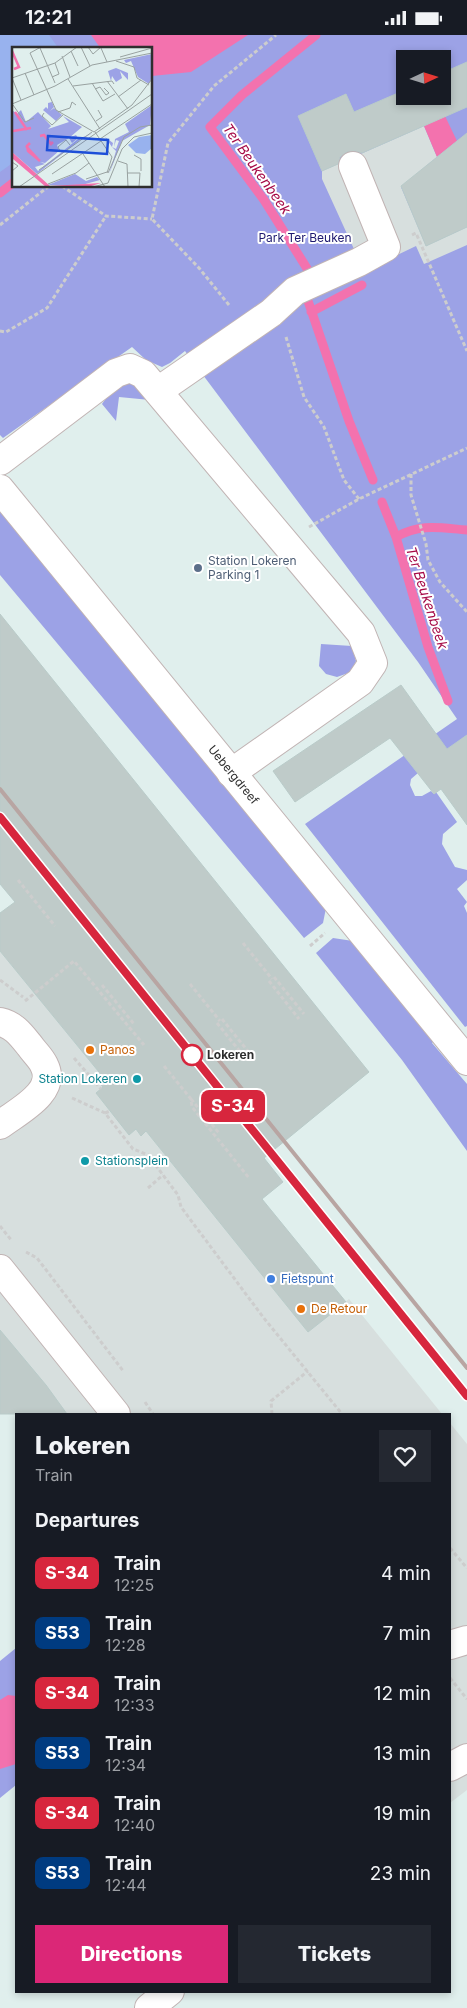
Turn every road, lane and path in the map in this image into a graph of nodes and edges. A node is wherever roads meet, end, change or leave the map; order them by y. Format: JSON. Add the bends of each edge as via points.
{"nodes":[{"id":1,"x":276,"y":35,"type":"edge"},
{"id":2,"x":353,"y":166,"type":"dead end"},
{"id":3,"x":48,"y":187,"type":"edge"},
{"id":4,"x":63,"y":187,"type":"edge"},
{"id":5,"x":106,"y":216,"type":"junction"},
{"id":6,"x":152,"y":219,"type":"junction"},
{"id":7,"x":0,"y":225,"type":"edge"},
{"id":8,"x":429,"y":262,"type":"dead end"},
{"id":9,"x":271,"y":313,"type":"junction"},
{"id":10,"x":249,"y":329,"type":"junction"},
{"id":11,"x":0,"y":331,"type":"edge"},
{"id":12,"x":467,"y":351,"type":"edge"},
{"id":13,"x":158,"y":391,"type":"junction"},
{"id":14,"x":467,"y":448,"type":"edge"},
{"id":15,"x":0,"y":461,"type":"edge"},
{"id":16,"x":411,"y":474,"type":"junction"},
{"id":17,"x":0,"y":489,"type":"edge"},
{"id":18,"x":359,"y":499,"type":"junction"},
{"id":19,"x":289,"y":545,"type":"junction"},
{"id":20,"x":467,"y":612,"type":"edge"},
{"id":21,"x":230,"y":773,"type":"junction"},
{"id":22,"x":18,"y":880,"type":"dead end"},
{"id":23,"x":54,"y":926,"type":"dead end"},
{"id":24,"x":243,"y":943,"type":"dead end"},
{"id":25,"x":272,"y":979,"type":"junction"},
{"id":26,"x":0,"y":980,"type":"edge"},
{"id":27,"x":190,"y":984,"type":"dead end"},
{"id":28,"x":102,"y":985,"type":"dead end"},
{"id":29,"x":26,"y":999,"type":"junction"},
{"id":30,"x":304,"y":1014,"type":"dead end"},
{"id":31,"x":299,"y":1019,"type":"dead end"},
{"id":32,"x":220,"y":1021,"type":"junction"},
{"id":33,"x":3,"y":1023,"type":"edge"},
{"id":34,"x":134,"y":1024,"type":"dead end"},
{"id":35,"x":144,"y":1045,"type":"dead end"},
{"id":36,"x":251,"y":1055,"type":"dead end"},
{"id":37,"x":246,"y":1059,"type":"dead end"},
{"id":38,"x":76,"y":1061,"type":"dead end"},
{"id":39,"x":467,"y":1061,"type":"edge"},
{"id":40,"x":164,"y":1066,"type":"dead end"},
{"id":41,"x":46,"y":1086,"type":"junction"},
{"id":42,"x":101,"y":1089,"type":"dead end"},
{"id":43,"x":191,"y":1099,"type":"junction"},
{"id":44,"x":110,"y":1111,"type":"dead end"},
{"id":45,"x":105,"y":1113,"type":"junction"},
{"id":46,"x":0,"y":1125,"type":"edge"},
{"id":47,"x":219,"y":1133,"type":"dead end"},
{"id":48,"x":163,"y":1175,"type":"junction"},
{"id":49,"x":248,"y":1178,"type":"dead end"},
{"id":50,"x":148,"y":1188,"type":"dead end"},
{"id":51,"x":37,"y":1258,"type":"dead end"},
{"id":52,"x":0,"y":1269,"type":"edge"},
{"id":53,"x":308,"y":1371,"type":"junction"},
{"id":54,"x":127,"y":1377,"type":"dead end"},
{"id":55,"x":142,"y":1399,"type":"dead end"},
{"id":56,"x":115,"y":1413,"type":"edge"},
{"id":57,"x":152,"y":1413,"type":"edge"},
{"id":58,"x":272,"y":1413,"type":"edge"},
{"id":59,"x":341,"y":1413,"type":"edge"},
{"id":60,"x":451,"y":1548,"type":"edge"},
{"id":61,"x":467,"y":1568,"type":"edge"},
{"id":62,"x":467,"y":1640,"type":"edge"},
{"id":63,"x":451,"y":1645,"type":"edge"},
{"id":64,"x":451,"y":1681,"type":"edge"},
{"id":65,"x":467,"y":1699,"type":"edge"},
{"id":66,"x":467,"y":1758,"type":"edge"},
{"id":67,"x":451,"y":1766,"type":"edge"},
{"id":68,"x":168,"y":1993,"type":"edge"},
{"id":69,"x":149,"y":2008,"type":"edge"}],
"edges":[{"from":1,"to":6,"type":"path","via":[[214,86],[168,143]]},
{"from":2,"to":9,"type":"street","via":[[386,247],[295,291]]},
{"from":3,"to":7,"type":"path"},
{"from":4,"to":5,"type":"path"},
{"from":5,"to":6,"type":"path"},
{"from":5,"to":11,"type":"path","via":[[46,309],[6,332]]},
{"from":6,"to":10,"type":"path","via":[[199,267]]},
{"from":8,"to":12,"type":"path"},
{"from":9,"to":10,"type":"street"},
{"from":9,"to":18,"type":"path","via":[[289,341],[304,397],[324,427],[344,481]]},
{"from":10,"to":13,"type":"street"},
{"from":13,"to":15,"type":"street","via":[[143,374],[130,368],[116,373]]},
{"from":13,"to":19,"type":"street"},
{"from":14,"to":16,"type":"path"},
{"from":16,"to":18,"type":"path"},
{"from":16,"to":20,"type":"path","via":[[411,495],[428,560],[440,581]]},
{"from":17,"to":21,"type":"street","name":"Uebergdreef"},
{"from":18,"to":19,"type":"path","via":[[313,523]]},
{"from":19,"to":21,"type":"street","via":[[361,633],[373,663],[360,682]]},
{"from":21,"to":39,"type":"street","name":"Uebergdreef"},
{"from":22,"to":23,"type":"path"},
{"from":24,"to":25,"type":"path"},
{"from":25,"to":30,"type":"path"},
{"from":25,"to":31,"type":"path"},
{"from":26,"to":29,"type":"path"},
{"from":27,"to":32,"type":"path"},
{"from":28,"to":34,"type":"path"},
{"from":29,"to":33,"type":"path"},
{"from":29,"to":35,"type":"path","via":[[74,961]]},
{"from":32,"to":36,"type":"path"},
{"from":32,"to":37,"type":"path"},
{"from":33,"to":41,"type":"street","via":[[16,1029],[44,1064]]},
{"from":38,"to":42,"type":"path"},
{"from":40,"to":43,"type":"path"},
{"from":41,"to":45,"type":"path"},
{"from":41,"to":46,"type":"street"},
{"from":43,"to":47,"type":"path"},
{"from":43,"to":49,"type":"path","via":[[192,1107]]},
{"from":44,"to":45,"type":"path"},
{"from":45,"to":48,"type":"path","via":[[133,1149],[148,1155]]},
{"from":48,"to":50,"type":"path"},
{"from":48,"to":53,"type":"path","via":[[178,1195],[181,1207],[263,1317]]},
{"from":51,"to":54,"type":"path"},
{"from":52,"to":56,"type":"street"},
{"from":53,"to":58,"type":"path","via":[[271,1401]]},
{"from":53,"to":59,"type":"path"},
{"from":55,"to":57,"type":"path"},
{"from":60,"to":61,"type":"path"},
{"from":62,"to":63,"type":"street"},
{"from":64,"to":65,"type":"path"},
{"from":66,"to":67,"type":"street"},
{"from":68,"to":69,"type":"street"}]}
